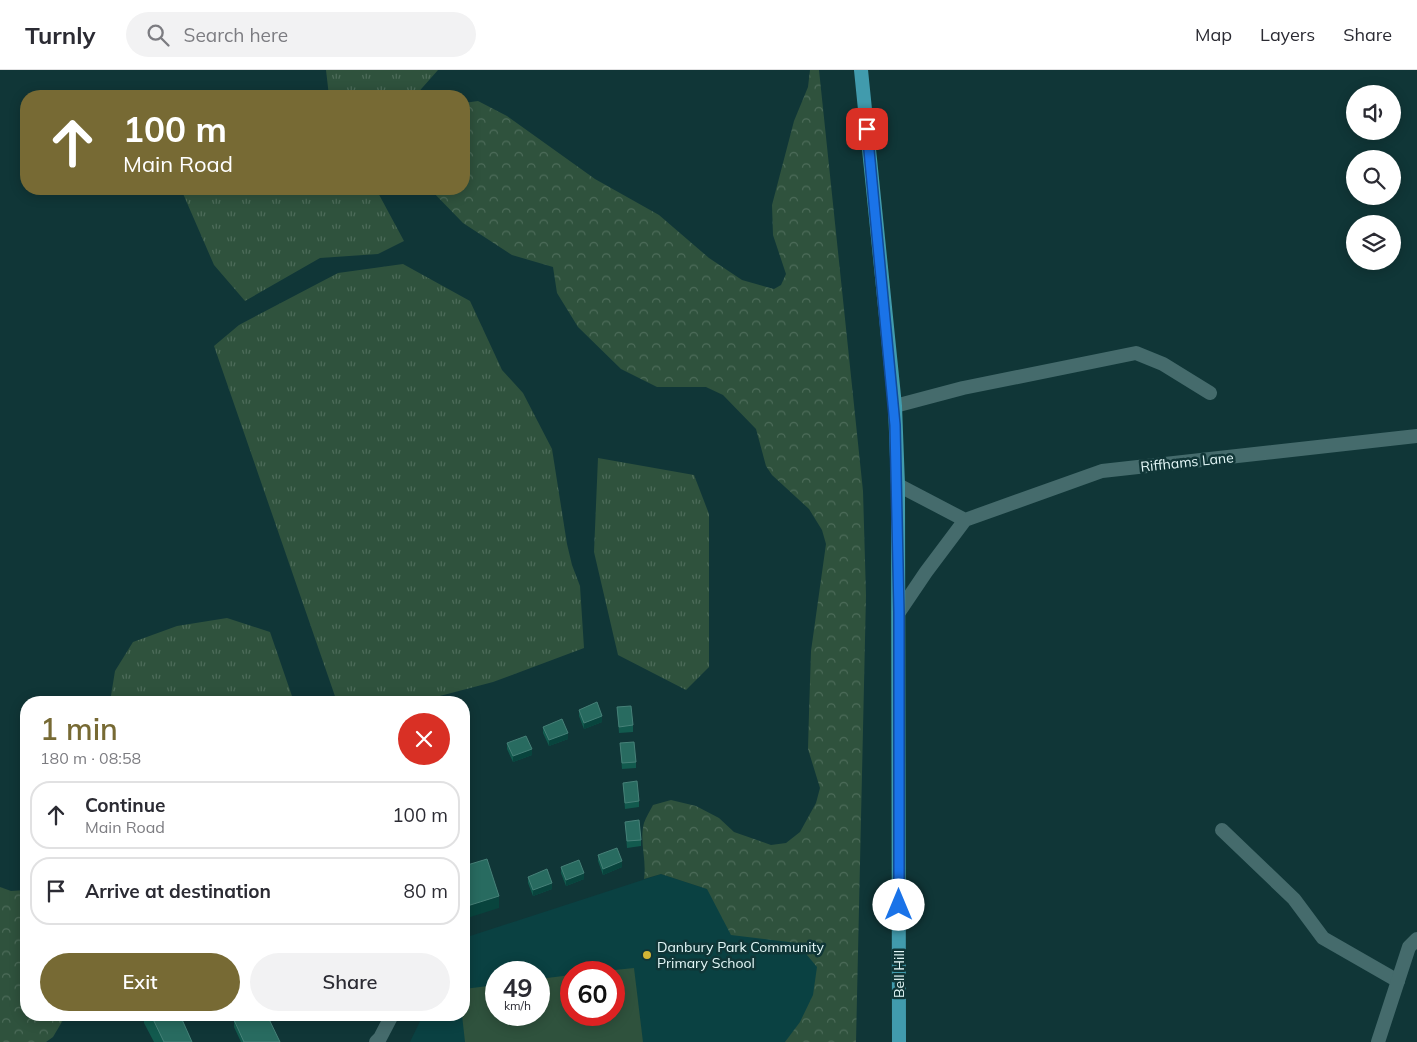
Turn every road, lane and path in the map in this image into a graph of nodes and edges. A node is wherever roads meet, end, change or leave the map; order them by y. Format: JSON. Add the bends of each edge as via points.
{"nodes":[{"id":1,"x":861,"y":70,"type":"edge"},
{"id":2,"x":1210,"y":393,"type":"dead end"},
{"id":3,"x":894,"y":406,"type":"junction"},
{"id":4,"x":1417,"y":436,"type":"edge"},
{"id":5,"x":898,"y":485,"type":"junction"},
{"id":6,"x":965,"y":520,"type":"junction"},
{"id":7,"x":899,"y":612,"type":"junction"},
{"id":8,"x":1222,"y":830,"type":"dead end"},
{"id":9,"x":1417,"y":940,"type":"edge"},
{"id":10,"x":1398,"y":981,"type":"junction"},
{"id":11,"x":389,"y":1021,"type":"edge"},
{"id":12,"x":376,"y":1042,"type":"edge"},
{"id":13,"x":899,"y":1042,"type":"edge"},
{"id":14,"x":1378,"y":1042,"type":"edge"}],
"edges":[{"from":1,"to":3,"type":"main road","name":"Bell Hill"},
{"from":2,"to":3,"type":"street","via":[[1163,364],[1136,353],[963,388]]},
{"from":3,"to":5,"type":"main road","name":"Bell Hill"},
{"from":4,"to":6,"type":"street","name":"Riffhams Lane","via":[[1102,472]]},
{"from":5,"to":6,"type":"street"},
{"from":5,"to":7,"type":"main road","name":"Bell Hill"},
{"from":6,"to":7,"type":"street"},
{"from":7,"to":13,"type":"main road","name":"Bell Hill"},
{"from":8,"to":10,"type":"street","via":[[1294,899],[1323,938]]},
{"from":9,"to":10,"type":"street","via":[[1408,947]]},
{"from":10,"to":14,"type":"street"},
{"from":11,"to":12,"type":"street"}]}
